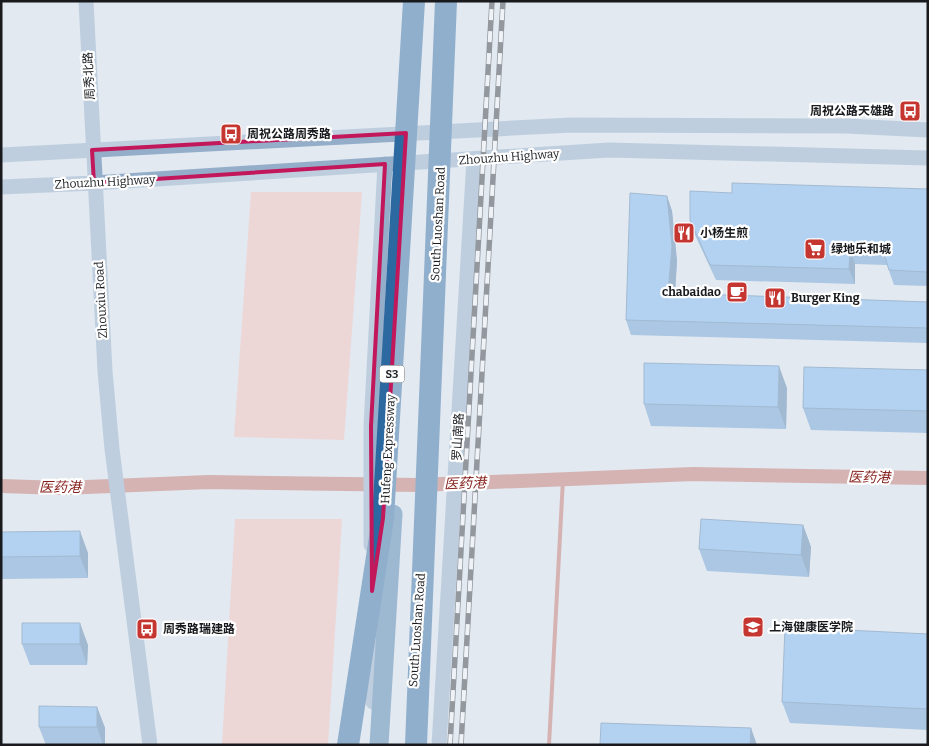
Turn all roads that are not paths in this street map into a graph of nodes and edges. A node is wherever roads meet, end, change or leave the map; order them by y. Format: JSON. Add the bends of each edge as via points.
{"nodes":[{"id":1,"x":86,"y":1,"type":"edge"},
{"id":2,"x":414,"y":1,"type":"edge"},
{"id":3,"x":446,"y":1,"type":"edge"},
{"id":4,"x":454,"y":1,"type":"edge"},
{"id":5,"x":928,"y":130,"type":"edge"},
{"id":6,"x":443,"y":132,"type":"junction"},
{"id":7,"x":412,"y":133,"type":"junction"},
{"id":8,"x":92,"y":150,"type":"junction"},
{"id":9,"x":1,"y":154,"type":"edge"},
{"id":10,"x":928,"y":158,"type":"edge"},
{"id":11,"x":474,"y":159,"type":"junction"},
{"id":12,"x":441,"y":161,"type":"junction"},
{"id":13,"x":411,"y":162,"type":"junction"},
{"id":14,"x":385,"y":164,"type":"junction"},
{"id":15,"x":94,"y":183,"type":"junction"},
{"id":16,"x":1,"y":187,"type":"edge"},
{"id":17,"x":150,"y":745,"type":"edge"},
{"id":18,"x":348,"y":745,"type":"edge"},
{"id":19,"x":370,"y":745,"type":"edge"},
{"id":20,"x":379,"y":745,"type":"edge"},
{"id":21,"x":410,"y":745,"type":"edge"},
{"id":22,"x":416,"y":745,"type":"edge"},
{"id":23,"x":439,"y":745,"type":"edge"}],
"edges":[{"from":1,"to":8,"type":"street","name":"周秀北路"},
{"from":2,"to":7,"type":"main road"},
{"from":2,"to":18,"type":"highway","name":"Hufeng Expressway","number":"S3","bridge":true,"via":[[384,518]]},
{"from":3,"to":22,"type":"highway","bridge":true},
{"from":4,"to":6,"type":"main road","name":"South Luoshan Road"},
{"from":5,"to":6,"type":"street","via":[[846,126],[572,125]]},
{"from":6,"to":7,"type":"street"},
{"from":6,"to":12,"type":"main road","name":"South Luoshan Road"},
{"from":7,"to":8,"type":"street"},
{"from":7,"to":13,"type":"main road"},
{"from":8,"to":9,"type":"street"},
{"from":8,"to":15,"type":"street","name":"Zhouxiu Road"},
{"from":10,"to":11,"type":"street","name":"Zhouzhu Highway","via":[[609,150]]},
{"from":11,"to":12,"type":"street","name":"Zhouzhu Highway"},
{"from":11,"to":23,"type":"street","name":"罗山南路"},
{"from":12,"to":13,"type":"street","name":"Zhouzhu Highway"},
{"from":12,"to":21,"type":"main road","name":"South Luoshan Road","bridge":true},
{"from":13,"to":14,"type":"street","name":"Zhouzhu Highway"},
{"from":13,"to":20,"type":"main road"},
{"from":14,"to":15,"type":"street","name":"Zhouzhu Highway"},
{"from":14,"to":19,"type":"street","via":[[371,443],[374,644]]},
{"from":15,"to":16,"type":"street","name":"Zhouzhu Highway"},
{"from":15,"to":17,"type":"street","name":"Zhouxiu Road","via":[[112,449]]}]}
